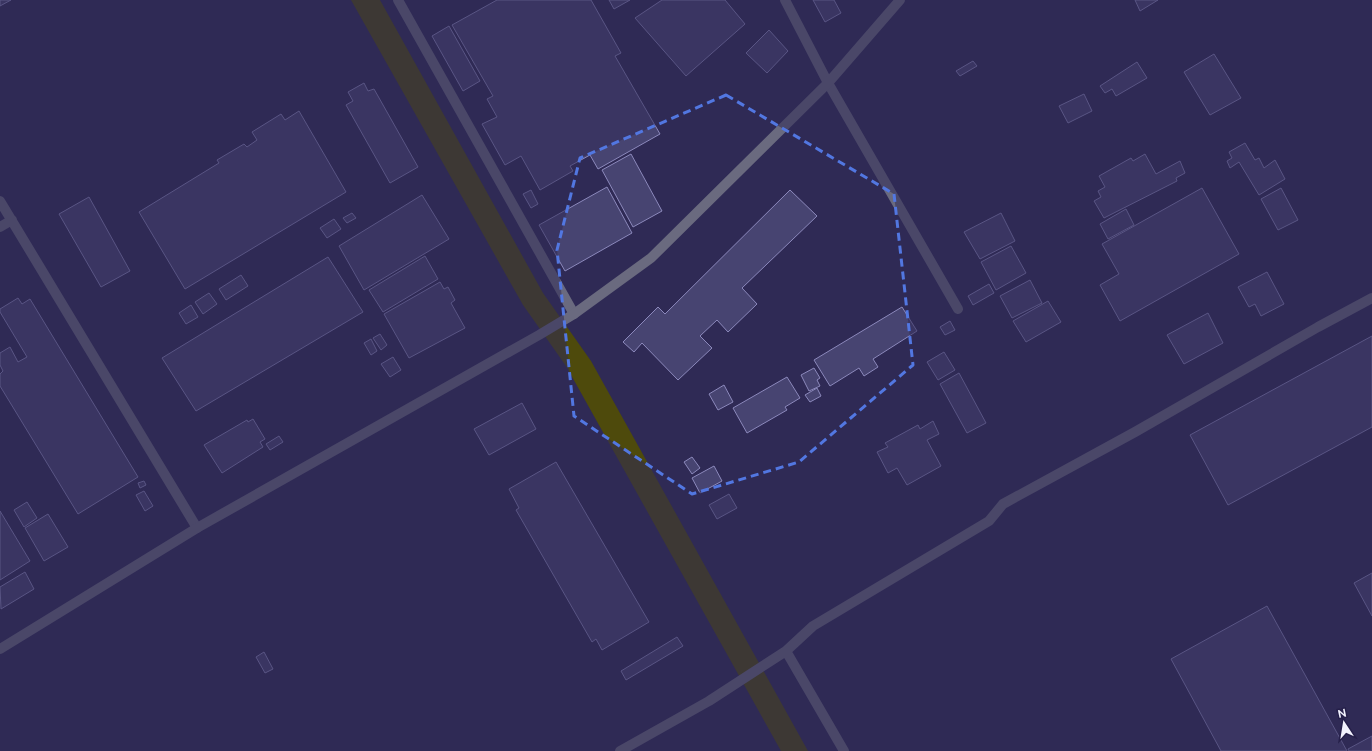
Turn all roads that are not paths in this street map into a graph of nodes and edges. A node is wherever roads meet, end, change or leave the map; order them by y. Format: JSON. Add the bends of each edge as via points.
{"nodes":[{"id":1,"x":398,"y":0,"type":"edge"},
{"id":2,"x":785,"y":0,"type":"edge"},
{"id":3,"x":900,"y":0,"type":"edge"},
{"id":4,"x":828,"y":83,"type":"junction"},
{"id":5,"x":0,"y":201,"type":"edge"},
{"id":6,"x":12,"y":220,"type":"junction"},
{"id":7,"x":0,"y":227,"type":"edge"},
{"id":8,"x":1372,"y":298,"type":"edge"},
{"id":9,"x":958,"y":309,"type":"dead end"},
{"id":10,"x":574,"y":314,"type":"junction"},
{"id":11,"x":197,"y":528,"type":"junction"},
{"id":12,"x":0,"y":649,"type":"edge"},
{"id":13,"x":786,"y":650,"type":"junction"},
{"id":14,"x":620,"y":751,"type":"edge"},
{"id":15,"x":844,"y":751,"type":"edge"}],
"edges":[{"from":1,"to":10,"type":"street"},
{"from":2,"to":4,"type":"street"},
{"from":3,"to":4,"type":"street"},
{"from":4,"to":9,"type":"street"},
{"from":4,"to":10,"type":"street","via":[[651,258]]},
{"from":5,"to":6,"type":"street"},
{"from":6,"to":7,"type":"street"},
{"from":6,"to":11,"type":"street"},
{"from":8,"to":13,"type":"street","via":[[1003,504],[989,520],[813,626]]},
{"from":10,"to":11,"type":"street"},
{"from":11,"to":12,"type":"street"},
{"from":13,"to":14,"type":"street","via":[[709,701]]},
{"from":13,"to":15,"type":"street"}]}
